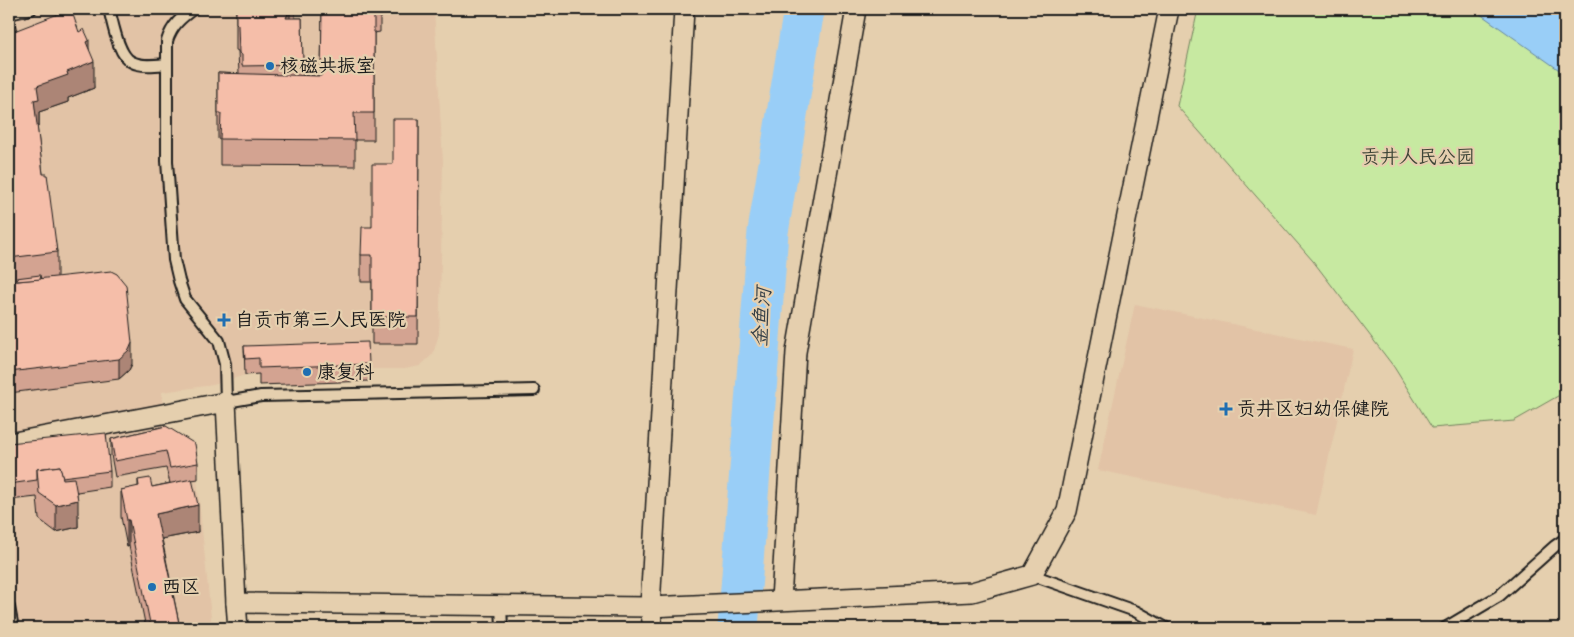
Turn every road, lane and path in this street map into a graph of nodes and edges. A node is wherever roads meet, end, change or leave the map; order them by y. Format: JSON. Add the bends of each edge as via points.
{"nodes":[{"id":1,"x":31,"y":9,"type":"edge"},
{"id":2,"x":109,"y":9,"type":"edge"},
{"id":3,"x":193,"y":9,"type":"edge"},
{"id":4,"x":684,"y":9,"type":"edge"},
{"id":5,"x":856,"y":9,"type":"edge"},
{"id":6,"x":1169,"y":9,"type":"edge"},
{"id":7,"x":9,"y":14,"type":"edge"},
{"id":8,"x":167,"y":64,"type":"junction"},
{"id":9,"x":534,"y":390,"type":"dead end"},
{"id":10,"x":226,"y":402,"type":"junction"},
{"id":11,"x":9,"y":443,"type":"edge"},
{"id":12,"x":1565,"y":539,"type":"edge"},
{"id":13,"x":1032,"y":576,"type":"junction"},
{"id":14,"x":781,"y":600,"type":"junction"},
{"id":15,"x":236,"y":603,"type":"junction"},
{"id":16,"x":501,"y":605,"type":"junction"},
{"id":17,"x":9,"y":607,"type":"edge"},
{"id":18,"x":650,"y":607,"type":"junction"},
{"id":19,"x":13,"y":628,"type":"edge"},
{"id":20,"x":238,"y":628,"type":"edge"},
{"id":21,"x":502,"y":628,"type":"edge"},
{"id":22,"x":652,"y":628,"type":"edge"},
{"id":23,"x":1166,"y":628,"type":"edge"},
{"id":24,"x":1445,"y":628,"type":"edge"}],
"edges":[{"from":1,"to":7,"type":"lane"},
{"from":2,"to":8,"type":"lane","via":[[124,56],[132,63],[142,65]]},
{"from":3,"to":8,"type":"lane","via":[[170,30]]},
{"from":4,"to":18,"type":"street"},
{"from":5,"to":14,"type":"street","via":[[796,352]]},
{"from":6,"to":13,"type":"street","via":[[1067,511]]},
{"from":8,"to":10,"type":"lane","via":[[167,161],[174,260],[185,299],[219,341]]},
{"from":9,"to":10,"type":"lane","via":[[261,396]]},
{"from":10,"to":11,"type":"street"},
{"from":10,"to":15,"type":"street"},
{"from":12,"to":24,"type":"lane","via":[[1499,596]]},
{"from":13,"to":14,"type":"street","via":[[972,592]]},
{"from":13,"to":23,"type":"lane","via":[[1135,611]]},
{"from":14,"to":18,"type":"street"},
{"from":15,"to":16,"type":"street"},
{"from":15,"to":20,"type":"street"},
{"from":16,"to":18,"type":"street"},
{"from":16,"to":21,"type":"lane"},
{"from":17,"to":19,"type":"lane"},
{"from":18,"to":22,"type":"street"}]}
